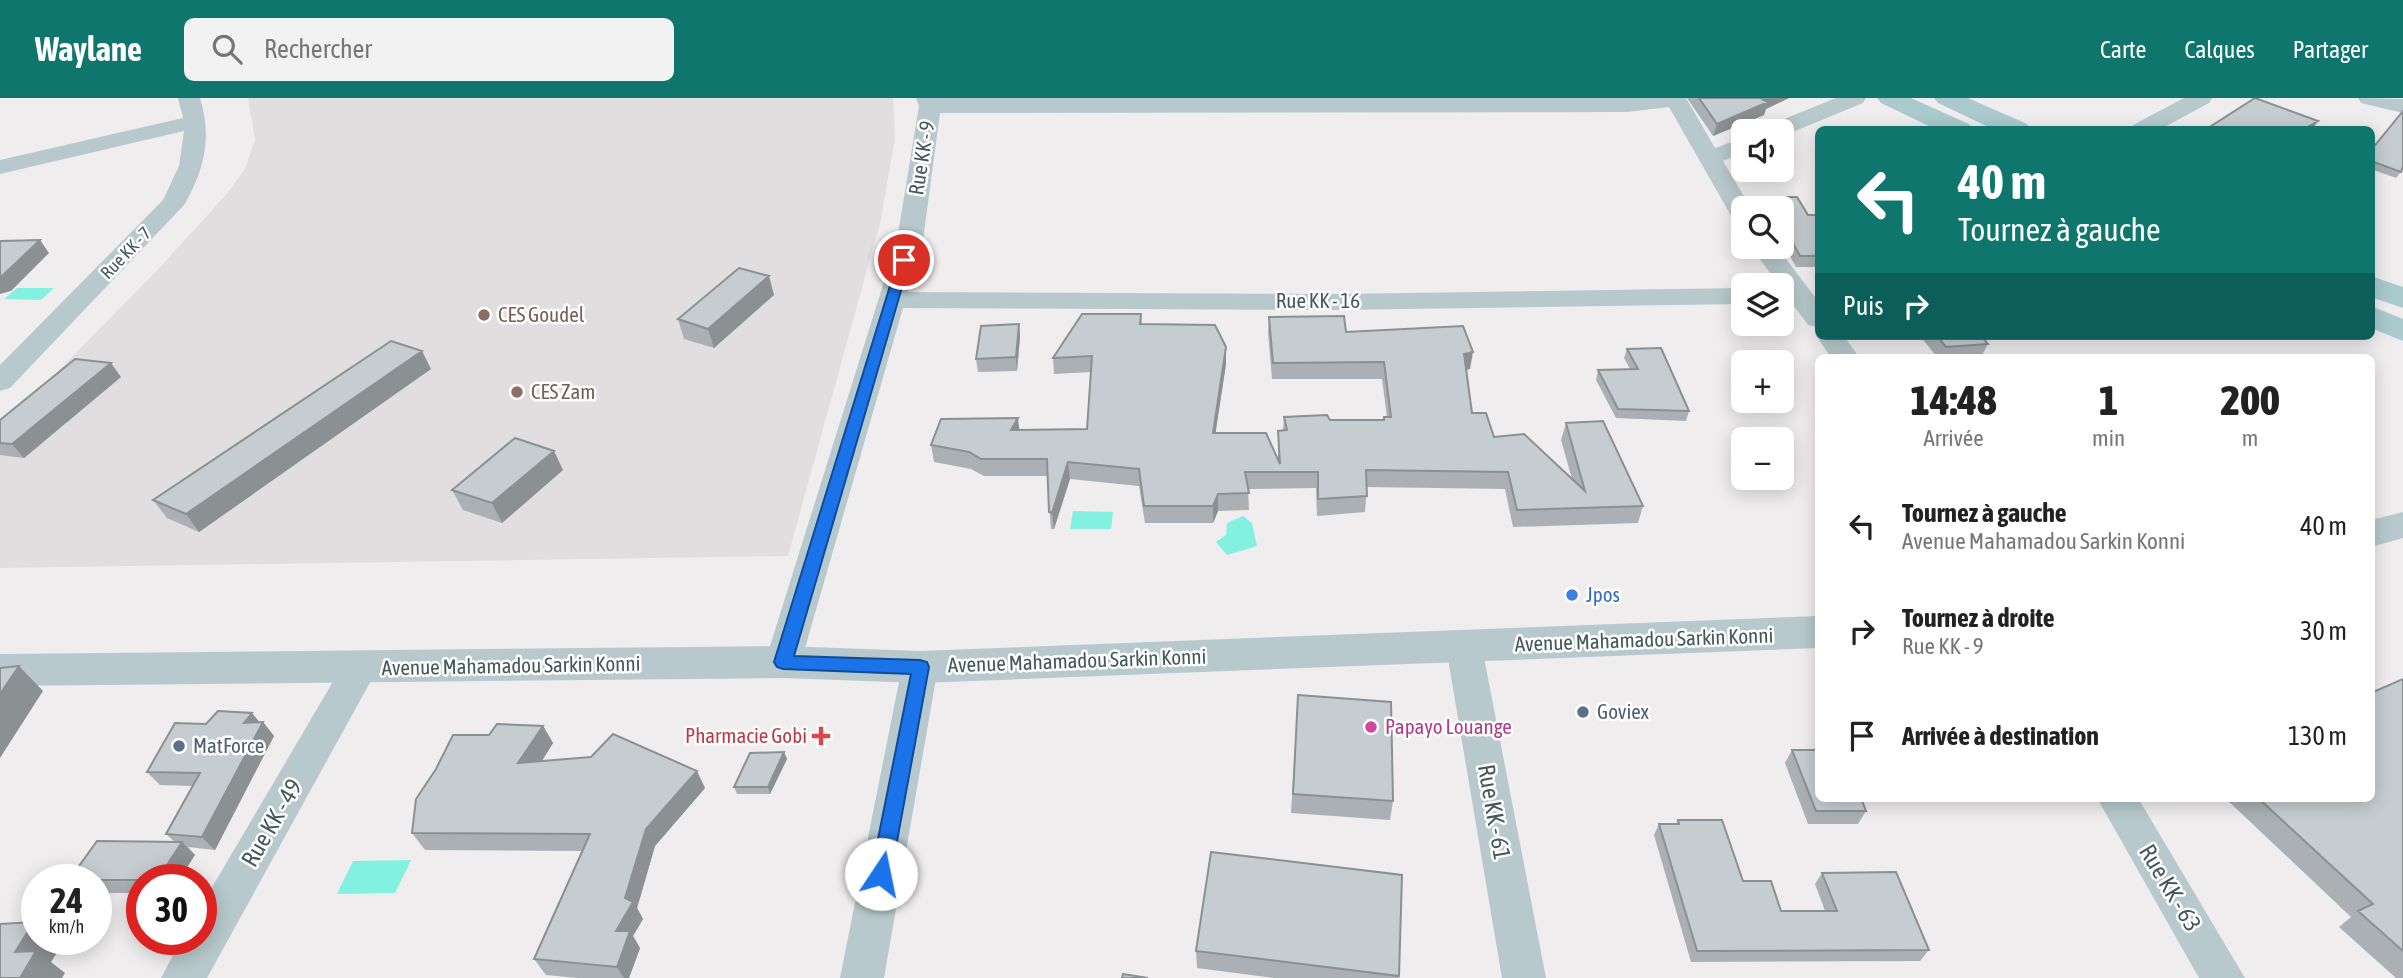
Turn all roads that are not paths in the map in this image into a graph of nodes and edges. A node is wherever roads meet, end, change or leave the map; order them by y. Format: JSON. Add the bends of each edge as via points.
{"nodes":[{"id":1,"x":1855,"y":98,"type":"edge"},
{"id":2,"x":1890,"y":98,"type":"edge"},
{"id":3,"x":1947,"y":98,"type":"edge"},
{"id":4,"x":2201,"y":98,"type":"edge"},
{"id":5,"x":2369,"y":98,"type":"edge"},
{"id":6,"x":1676,"y":99,"type":"edge"},
{"id":7,"x":1376,"y":101,"type":"edge"},
{"id":8,"x":929,"y":102,"type":"edge"},
{"id":9,"x":2403,"y":106,"type":"edge"},
{"id":10,"x":192,"y":110,"type":"edge"},
{"id":11,"x":1794,"y":123,"type":"edge"},
{"id":12,"x":1951,"y":126,"type":"edge"},
{"id":13,"x":2009,"y":126,"type":"edge"},
{"id":14,"x":2148,"y":126,"type":"edge"},
{"id":15,"x":1731,"y":150,"type":"edge"},
{"id":16,"x":1709,"y":159,"type":"junction"},
{"id":17,"x":0,"y":167,"type":"edge"},
{"id":18,"x":1731,"y":196,"type":"edge"},
{"id":19,"x":1773,"y":259,"type":"edge"},
{"id":20,"x":2375,"y":287,"type":"edge"},
{"id":21,"x":1731,"y":296,"type":"edge"},
{"id":22,"x":1801,"y":296,"type":"edge"},
{"id":23,"x":2403,"y":299,"type":"edge"},
{"id":24,"x":893,"y":300,"type":"junction"},
{"id":25,"x":1815,"y":315,"type":"edge"},
{"id":26,"x":2375,"y":318,"type":"edge"},
{"id":27,"x":2403,"y":331,"type":"edge"},
{"id":28,"x":0,"y":382,"type":"edge"},
{"id":29,"x":2403,"y":525,"type":"edge"},
{"id":30,"x":2375,"y":533,"type":"edge"},
{"id":31,"x":1810,"y":637,"type":"edge"},
{"id":32,"x":1464,"y":647,"type":"junction"},
{"id":33,"x":783,"y":662,"type":"junction"},
{"id":34,"x":920,"y":667,"type":"junction"},
{"id":35,"x":360,"y":668,"type":"junction"},
{"id":36,"x":0,"y":670,"type":"edge"},
{"id":37,"x":2119,"y":802,"type":"edge"},
{"id":38,"x":183,"y":978,"type":"edge"},
{"id":39,"x":862,"y":978,"type":"edge"},
{"id":40,"x":1524,"y":978,"type":"edge"},
{"id":41,"x":2223,"y":978,"type":"edge"}],
"edges":[{"from":1,"to":11,"type":"street"},
{"from":2,"to":12,"type":"main road"},
{"from":3,"to":13,"type":"main road"},
{"from":4,"to":14,"type":"street"},
{"from":5,"to":9,"type":"street"},
{"from":6,"to":7,"type":"street","via":[[1627,105]]},
{"from":6,"to":16,"type":"street"},
{"from":7,"to":8,"type":"street"},
{"from":8,"to":24,"type":"street","name":"Rue KK - 9","via":[[909,240]]},
{"from":10,"to":17,"type":"street"},
{"from":10,"to":28,"type":"street","name":"Rue KK - 7","via":[[197,142],[189,178],[173,204]]},
{"from":15,"to":16,"type":"street"},
{"from":16,"to":18,"type":"street"},
{"from":19,"to":22,"type":"street"},
{"from":20,"to":23,"type":"main road"},
{"from":21,"to":24,"type":"street","name":"Rue KK - 16","via":[[1338,302]]},
{"from":22,"to":25,"type":"street"},
{"from":24,"to":33,"type":"street","name":"Rue KK - 9"},
{"from":26,"to":27,"type":"main road"},
{"from":29,"to":30,"type":"street"},
{"from":31,"to":32,"type":"street","name":"Avenue Mahamadou Sarkin Konni"},
{"from":32,"to":34,"type":"street","name":"Avenue Mahamadou Sarkin Konni"},
{"from":32,"to":40,"type":"street","name":"Rue KK - 61"},
{"from":33,"to":34,"type":"street","name":"Avenue Mahamadou Sarkin Konni"},
{"from":33,"to":35,"type":"street","name":"Avenue Mahamadou Sarkin Konni"},
{"from":34,"to":39,"type":"street"},
{"from":35,"to":36,"type":"street","name":"Avenue Mahamadou Sarkin Konni"},
{"from":35,"to":38,"type":"street","name":"Rue KK - 49"},
{"from":37,"to":41,"type":"street","name":"Rue KK - 63"}]}
